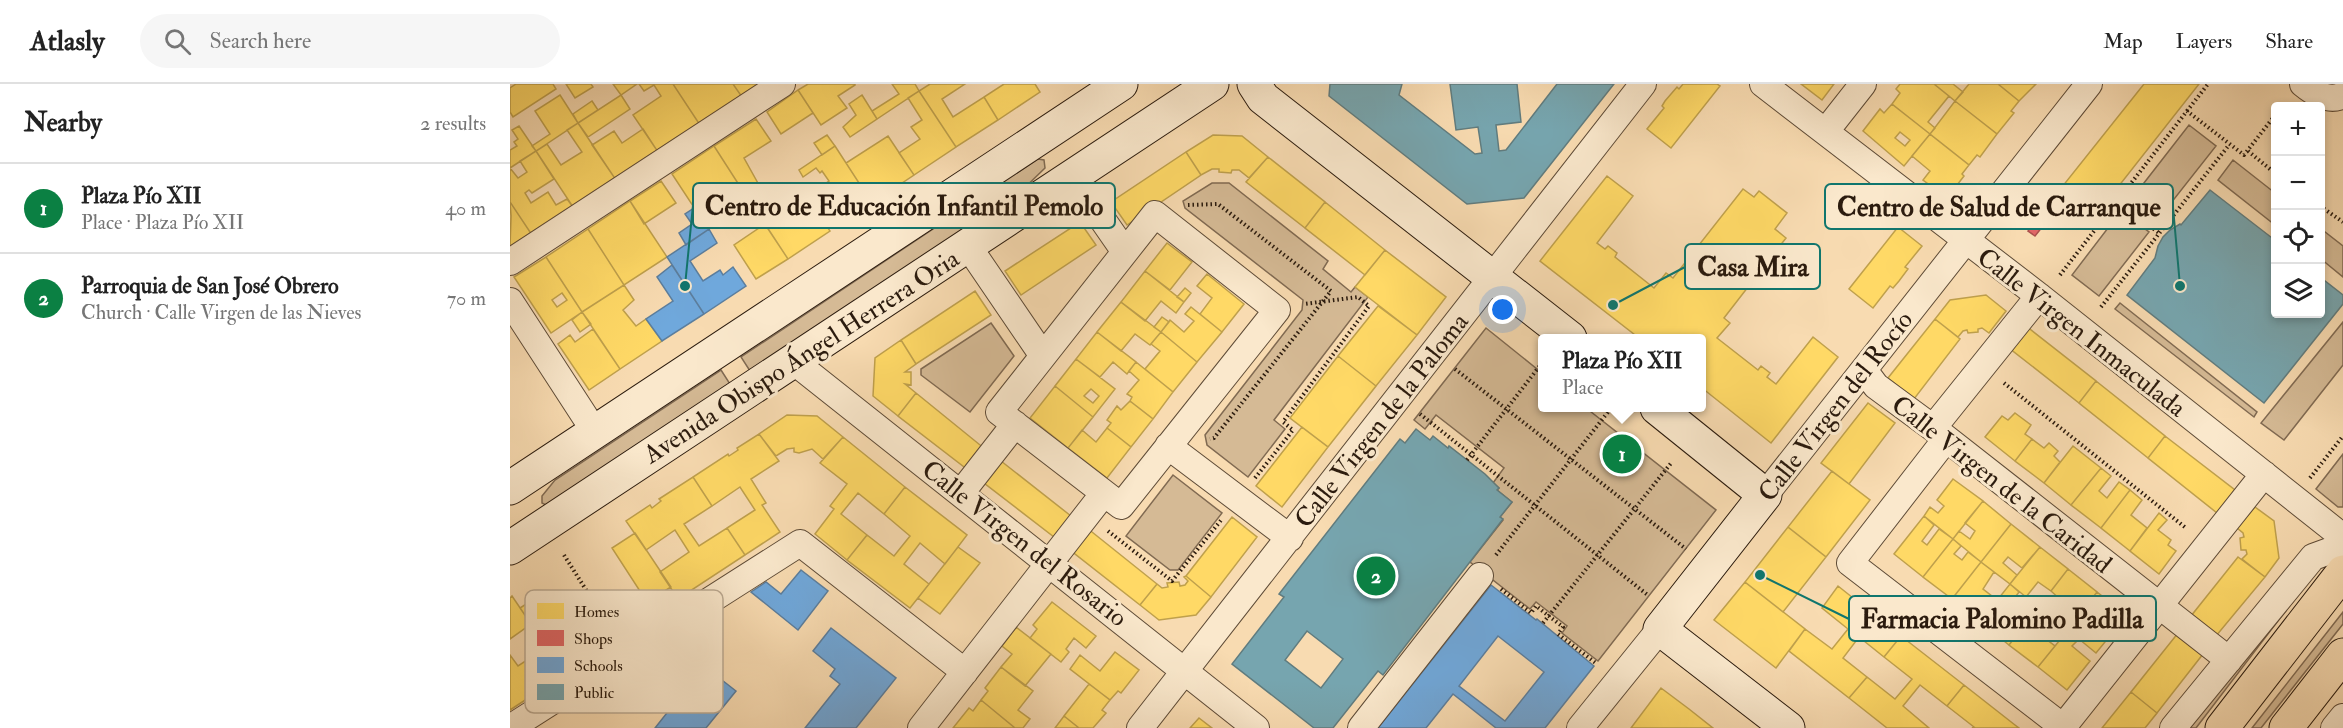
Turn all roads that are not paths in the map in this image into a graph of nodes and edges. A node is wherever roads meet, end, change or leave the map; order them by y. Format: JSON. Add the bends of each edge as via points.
{"nodes":[{"id":1,"x":782,"y":84,"type":"edge"},
{"id":2,"x":1120,"y":84,"type":"edge"},
{"id":3,"x":1212,"y":84,"type":"edge"},
{"id":4,"x":1254,"y":84,"type":"edge"},
{"id":5,"x":1643,"y":84,"type":"edge"},
{"id":6,"x":1763,"y":84,"type":"edge"},
{"id":7,"x":1863,"y":84,"type":"edge"},
{"id":8,"x":2089,"y":84,"type":"edge"},
{"id":9,"x":2303,"y":84,"type":"edge"},
{"id":10,"x":2343,"y":95,"type":"edge"},
{"id":11,"x":1826,"y":132,"type":"junction"},
{"id":12,"x":1073,"y":177,"type":"junction"},
{"id":13,"x":1965,"y":241,"type":"junction"},
{"id":14,"x":968,"y":246,"type":"junction"},
{"id":15,"x":1125,"y":252,"type":"junction"},
{"id":16,"x":510,"y":262,"type":"edge"},
{"id":17,"x":1492,"y":276,"type":"junction"},
{"id":18,"x":2039,"y":296,"type":"junction"},
{"id":19,"x":510,"y":301,"type":"edge"},
{"id":20,"x":1564,"y":334,"type":"edge"},
{"id":21,"x":1042,"y":356,"type":"junction"},
{"id":22,"x":792,"y":360,"type":"junction"},
{"id":23,"x":1864,"y":369,"type":"junction"},
{"id":24,"x":1662,"y":412,"type":"edge"},
{"id":25,"x":1015,"y":424,"type":"junction"},
{"id":26,"x":595,"y":432,"type":"junction"},
{"id":27,"x":1940,"y":434,"type":"junction"},
{"id":28,"x":1168,"y":446,"type":"junction"},
{"id":29,"x":2264,"y":474,"type":"junction"},
{"id":30,"x":510,"y":488,"type":"edge"},
{"id":31,"x":961,"y":493,"type":"junction"},
{"id":32,"x":1104,"y":493,"type":"junction"},
{"id":33,"x":1765,"y":495,"type":"junction"},
{"id":34,"x":2343,"y":537,"type":"edge"},
{"id":35,"x":1290,"y":538,"type":"junction"},
{"id":36,"x":2343,"y":546,"type":"edge"},
{"id":37,"x":510,"y":548,"type":"edge"},
{"id":38,"x":1051,"y":564,"type":"junction"},
{"id":39,"x":2343,"y":572,"type":"edge"},
{"id":40,"x":1481,"y":575,"type":"road end"},
{"id":41,"x":723,"y":592,"type":"edge"},
{"id":42,"x":2158,"y":605,"type":"junction"},
{"id":43,"x":1660,"y":629,"type":"junction"},
{"id":44,"x":2343,"y":655,"type":"edge"},
{"id":45,"x":2229,"y":660,"type":"junction"},
{"id":46,"x":1185,"y":671,"type":"junction"},
{"id":47,"x":965,"y":672,"type":"junction"},
{"id":48,"x":534,"y":713,"type":"edge"},
{"id":49,"x":2343,"y":717,"type":"edge"},
{"id":50,"x":510,"y":728,"type":"edge"},
{"id":51,"x":921,"y":728,"type":"edge"},
{"id":52,"x":1140,"y":728,"type":"edge"},
{"id":53,"x":1256,"y":728,"type":"edge"},
{"id":54,"x":1361,"y":728,"type":"edge"},
{"id":55,"x":1580,"y":728,"type":"edge"},
{"id":56,"x":1788,"y":728,"type":"edge"},
{"id":57,"x":2173,"y":728,"type":"edge"},
{"id":58,"x":2222,"y":728,"type":"edge"},
{"id":59,"x":2286,"y":728,"type":"edge"},
{"id":60,"x":2334,"y":728,"type":"edge"}],
"edges":[{"from":1,"to":16,"type":"street"},
{"from":2,"to":26,"type":"main road","name":"Avenida Obispo Ángel Herrera Oria"},
{"from":3,"to":12,"type":"main road","name":"Avenida Obispo Ángel Herrera Oria"},
{"from":4,"to":17,"type":"main road","via":[[1263,99]]},
{"from":5,"to":17,"type":"street","name":"Calle Virgen de la Paloma"},
{"from":6,"to":11,"type":"street","name":"Calle Virgen Inmaculada"},
{"from":7,"to":11,"type":"street"},
{"from":8,"to":13,"type":"street","name":"Calle Virgen del Rocío"},
{"from":9,"to":10,"type":"street","via":[[2318,95]]},
{"from":11,"to":13,"type":"street","name":"Calle Virgen Inmaculada"},
{"from":12,"to":14,"type":"main road","name":"Avenida Obispo Ángel Herrera Oria"},
{"from":12,"to":15,"type":"street"},
{"from":13,"to":18,"type":"street","name":"Calle Virgen Inmaculada"},
{"from":13,"to":23,"type":"street","name":"Calle Virgen del Rocío"},
{"from":14,"to":21,"type":"street"},
{"from":14,"to":22,"type":"main road","name":"Avenida Obispo Ángel Herrera Oria"},
{"from":15,"to":21,"type":"street"},
{"from":15,"to":28,"type":"street","via":[[1155,214],[1277,310]]},
{"from":17,"to":20,"type":"main road"},
{"from":17,"to":35,"type":"street","name":"Calle Virgen de la Paloma"},
{"from":18,"to":27,"type":"street","via":[[1983,366]]},
{"from":18,"to":29,"type":"street","name":"Calle Virgen Inmaculada"},
{"from":19,"to":26,"type":"street"},
{"from":21,"to":25,"type":"street","via":[[999,412]]},
{"from":22,"to":31,"type":"street","name":"Calle Virgen del Rosario"},
{"from":22,"to":37,"type":"main road","name":"Avenida Obispo Ángel Herrera Oria"},
{"from":23,"to":27,"type":"street","name":"Calle Virgen de la Caridad","via":[[1876,386]]},
{"from":23,"to":33,"type":"street","name":"Calle Virgen del Rocío"},
{"from":24,"to":33,"type":"main road"},
{"from":25,"to":31,"type":"street"},
{"from":25,"to":32,"type":"street"},
{"from":26,"to":30,"type":"main road","name":"Avenida Obispo Ángel Herrera Oria"},
{"from":27,"to":42,"type":"street","name":"Calle Virgen de la Caridad"},
{"from":27,"to":42,"type":"street","via":[[1850,563],[2062,728]]},
{"from":28,"to":32,"type":"street","via":[[1121,506]]},
{"from":28,"to":35,"type":"street"},
{"from":29,"to":34,"type":"street","name":"Calle Virgen Inmaculada"},
{"from":29,"to":42,"type":"street"},
{"from":31,"to":38,"type":"street","name":"Calle Virgen del Rosario"},
{"from":32,"to":38,"type":"street"},
{"from":33,"to":43,"type":"main road","name":"Calle Virgen del Rocío"},
{"from":35,"to":46,"type":"street","name":"Calle Virgen de la Paloma"},
{"from":36,"to":45,"type":"street","via":[[2313,557]]},
{"from":38,"to":46,"type":"street","name":"Calle Virgen del Rosario"},
{"from":38,"to":47,"type":"street"},
{"from":39,"to":58,"type":"main road"},
{"from":40,"to":54,"type":"street"},
{"from":41,"to":47,"type":"street","via":[[800,543]]},
{"from":42,"to":45,"type":"street","name":"Calle Virgen de la Caridad"},
{"from":43,"to":55,"type":"street","name":"Calle Virgen del Rocío"},
{"from":43,"to":56,"type":"main road"},
{"from":44,"to":59,"type":"main road"},
{"from":45,"to":57,"type":"street"},
{"from":46,"to":52,"type":"street","name":"Calle Virgen de la Paloma"},
{"from":46,"to":53,"type":"street","name":"Calle Virgen del Rosario"},
{"from":47,"to":51,"type":"street"},
{"from":48,"to":50,"type":"street"},
{"from":49,"to":60,"type":"street"}]}
